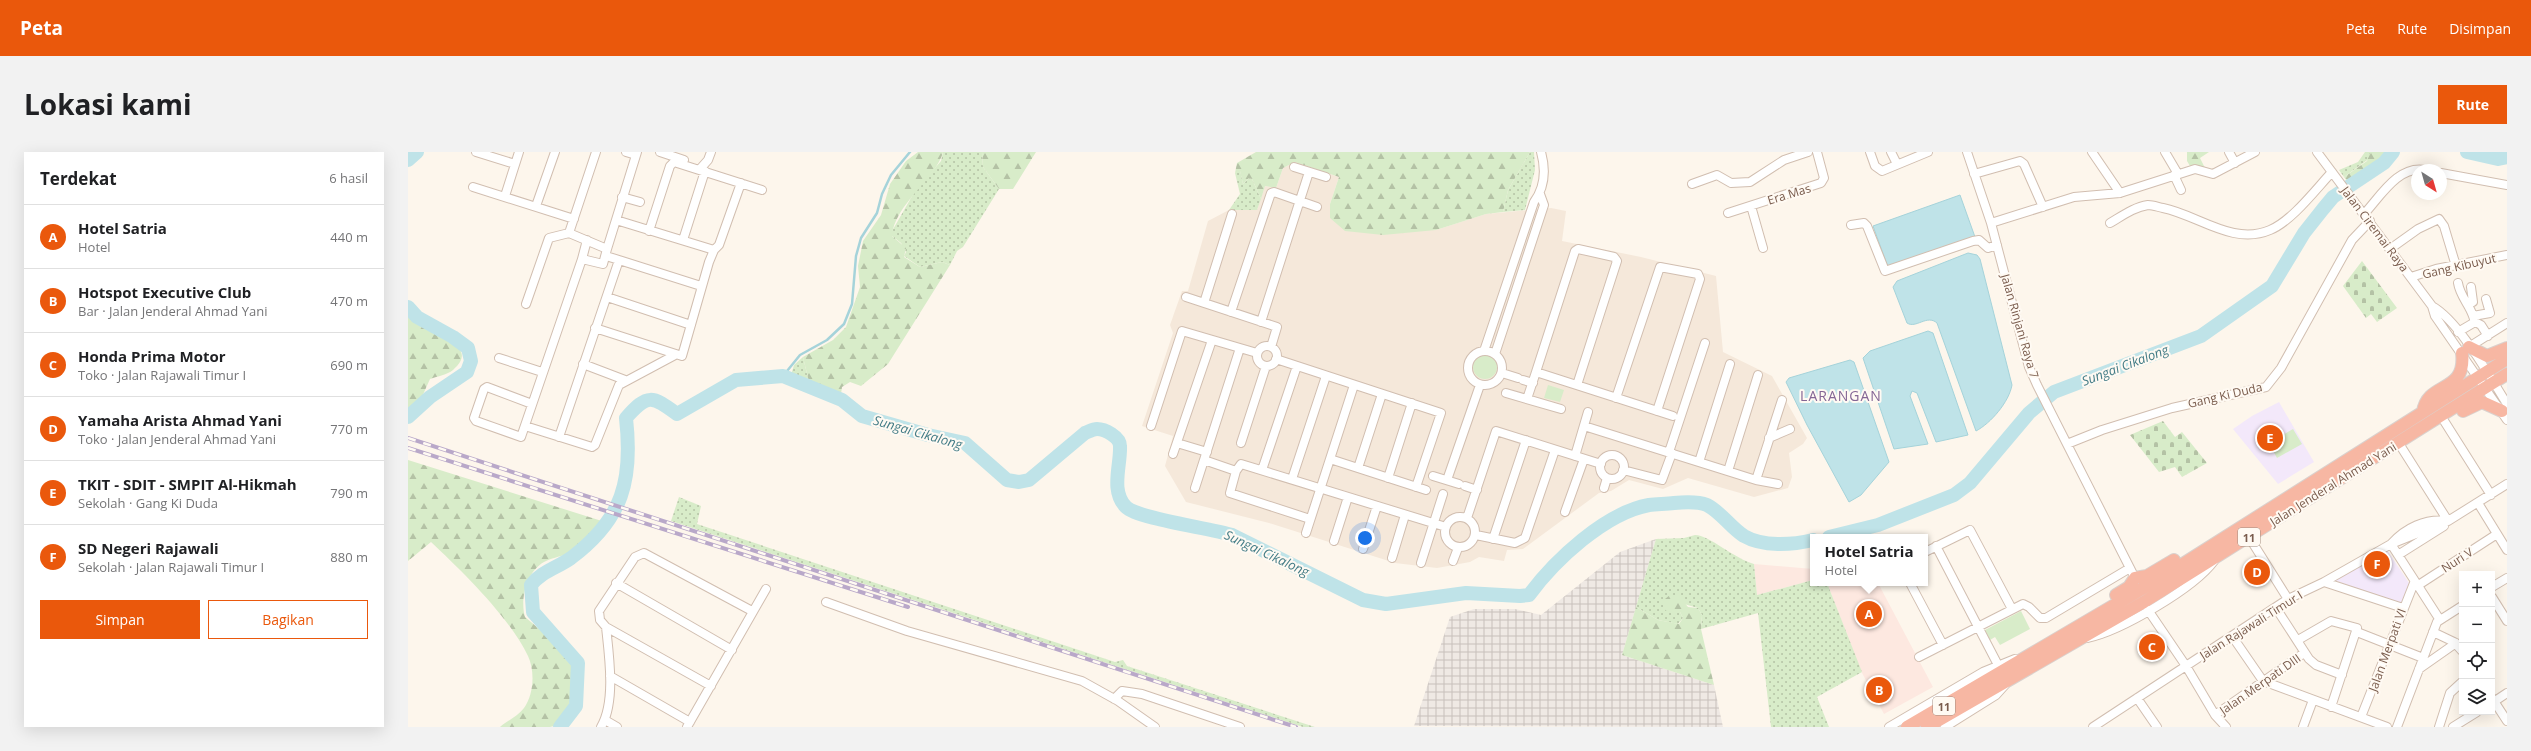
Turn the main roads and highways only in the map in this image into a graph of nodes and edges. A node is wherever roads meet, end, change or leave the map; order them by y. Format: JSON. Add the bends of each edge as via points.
{"nodes":[{"id":1,"x":2507,"y":348,"type":"edge"},
{"id":2,"x":2507,"y":359,"type":"edge"},
{"id":3,"x":2507,"y":374,"type":"edge"},
{"id":4,"x":2486,"y":380,"type":"junction"},
{"id":5,"x":2423,"y":412,"type":"junction"},
{"id":6,"x":2505,"y":412,"type":"edge"},
{"id":7,"x":2443,"y":415,"type":"junction"},
{"id":8,"x":2205,"y":550,"type":"junction"},
{"id":9,"x":2089,"y":621,"type":"junction"},
{"id":10,"x":1983,"y":688,"type":"junction"},
{"id":11,"x":1907,"y":727,"type":"edge"},
{"id":12,"x":1927,"y":727,"type":"edge"}],
"edges":[{"from":1,"to":5,"type":"highway","via":[[2487,356],[2466,350],[2460,376],[2429,397],[2424,404]]},
{"from":2,"to":4,"type":"highway","name":"Jalan Jenderal Ahmad Yani","number":"11"},
{"from":3,"to":4,"type":"highway","name":"Jalan Jenderal Ahmad Yani","number":"11"},
{"from":4,"to":5,"type":"highway","name":"Jalan Jenderal Ahmad Yani","number":"11"},
{"from":4,"to":7,"type":"highway","name":"Jalan Jenderal Ahmad Yani","number":"11"},
{"from":5,"to":8,"type":"highway","name":"Jalan Jenderal Ahmad Yani","number":"11"},
{"from":6,"to":7,"type":"highway","via":[[2479,402],[2457,413]]},
{"from":7,"to":10,"type":"highway","name":"Jalan Jenderal Ahmad Yani","number":"11","via":[[2249,538],[2080,639],[2012,677]]},
{"from":8,"to":9,"type":"highway","name":"Jalan Jenderal Ahmad Yani","number":"11"},
{"from":8,"to":9,"type":"highway","via":[[2188,551],[2147,576],[2133,573],[2129,587],[2095,609]]},
{"from":9,"to":10,"type":"highway","name":"Jalan Jenderal Ahmad Yani","number":"11","via":[[2030,655]]},
{"from":10,"to":11,"type":"highway","name":"Jalan Jenderal Ahmad Yani","number":"11"},
{"from":10,"to":12,"type":"highway","name":"Jalan Jenderal Ahmad Yani","number":"11"}]}
